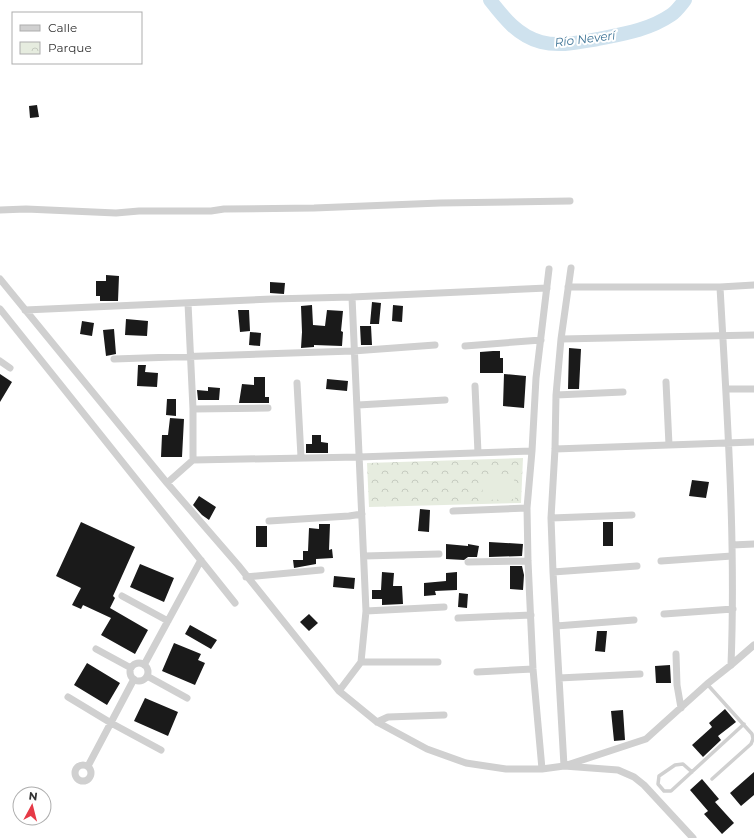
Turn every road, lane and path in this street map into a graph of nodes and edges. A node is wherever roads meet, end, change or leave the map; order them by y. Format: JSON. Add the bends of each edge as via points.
{"nodes":[{"id":1,"x":570,"y":201,"type":"dead end"},
{"id":2,"x":0,"y":210,"type":"edge"},
{"id":3,"x":549,"y":268,"type":"dead end"},
{"id":4,"x":571,"y":268,"type":"dead end"},
{"id":5,"x":0,"y":279,"type":"edge"},
{"id":6,"x":754,"y":285,"type":"edge"},
{"id":7,"x":568,"y":287,"type":"junction"},
{"id":8,"x":720,"y":287,"type":"junction"},
{"id":9,"x":547,"y":288,"type":"junction"},
{"id":10,"x":352,"y":297,"type":"junction"},
{"id":11,"x":188,"y":303,"type":"junction"},
{"id":12,"x":0,"y":309,"type":"edge"},
{"id":13,"x":25,"y":310,"type":"junction"},
{"id":14,"x":754,"y":335,"type":"edge"},
{"id":15,"x":723,"y":336,"type":"junction"},
{"id":16,"x":541,"y":340,"type":"junction"},
{"id":17,"x":561,"y":340,"type":"junction"},
{"id":18,"x":435,"y":345,"type":"dead end"},
{"id":19,"x":465,"y":346,"type":"dead end"},
{"id":20,"x":353,"y":351,"type":"junction"},
{"id":21,"x":190,"y":357,"type":"junction"},
{"id":22,"x":114,"y":359,"type":"dead end"},
{"id":23,"x":0,"y":362,"type":"edge"},
{"id":24,"x":10,"y":368,"type":"dead end"},
{"id":25,"x":666,"y":382,"type":"dead end"},
{"id":26,"x":297,"y":383,"type":"dead end"},
{"id":27,"x":475,"y":386,"type":"dead end"},
{"id":28,"x":754,"y":389,"type":"edge"},
{"id":29,"x":726,"y":390,"type":"junction"},
{"id":30,"x":623,"y":392,"type":"dead end"},
{"id":31,"x":556,"y":395,"type":"junction"},
{"id":32,"x":445,"y":400,"type":"dead end"},
{"id":33,"x":358,"y":405,"type":"junction"},
{"id":34,"x":268,"y":408,"type":"dead end"},
{"id":35,"x":193,"y":409,"type":"junction"},
{"id":36,"x":754,"y":442,"type":"edge"},
{"id":37,"x":729,"y":443,"type":"junction"},
{"id":38,"x":669,"y":445,"type":"junction"},
{"id":39,"x":555,"y":449,"type":"junction"},
{"id":40,"x":532,"y":451,"type":"junction"},
{"id":41,"x":478,"y":453,"type":"junction"},
{"id":42,"x":301,"y":457,"type":"junction"},
{"id":43,"x":359,"y":457,"type":"junction"},
{"id":44,"x":193,"y":460,"type":"junction"},
{"id":45,"x":167,"y":483,"type":"junction"},
{"id":46,"x":527,"y":508,"type":"junction"},
{"id":47,"x":453,"y":511,"type":"dead end"},
{"id":48,"x":362,"y":514,"type":"junction"},
{"id":49,"x":632,"y":515,"type":"dead end"},
{"id":50,"x":551,"y":518,"type":"junction"},
{"id":51,"x":269,"y":521,"type":"dead end"},
{"id":52,"x":754,"y":544,"type":"edge"},
{"id":53,"x":732,"y":545,"type":"junction"},
{"id":54,"x":439,"y":554,"type":"dead end"},
{"id":55,"x":364,"y":556,"type":"junction"},
{"id":56,"x":732,"y":556,"type":"junction"},
{"id":57,"x":201,"y":560,"type":"junction"},
{"id":58,"x":528,"y":560,"type":"junction"},
{"id":59,"x":661,"y":561,"type":"dead end"},
{"id":60,"x":468,"y":562,"type":"dead end"},
{"id":61,"x":637,"y":566,"type":"dead end"},
{"id":62,"x":321,"y":570,"type":"dead end"},
{"id":63,"x":552,"y":572,"type":"junction"},
{"id":64,"x":246,"y":577,"type":"junction"},
{"id":65,"x":122,"y":596,"type":"dead end"},
{"id":66,"x":235,"y":603,"type":"dead end"},
{"id":67,"x":444,"y":607,"type":"dead end"},
{"id":68,"x":733,"y":609,"type":"junction"},
{"id":69,"x":366,"y":611,"type":"junction"},
{"id":70,"x":664,"y":614,"type":"dead end"},
{"id":71,"x":531,"y":615,"type":"junction"},
{"id":72,"x":458,"y":618,"type":"dead end"},
{"id":73,"x":634,"y":620,"type":"dead end"},
{"id":74,"x":168,"y":621,"type":"junction"},
{"id":75,"x":556,"y":626,"type":"junction"},
{"id":76,"x":754,"y":645,"type":"edge"},
{"id":77,"x":96,"y":649,"type":"dead end"},
{"id":78,"x":676,"y":654,"type":"dead end"},
{"id":79,"x":361,"y":662,"type":"junction"},
{"id":80,"x":438,"y":662,"type":"dead end"},
{"id":81,"x":144,"y":665,"type":"junction"},
{"id":82,"x":731,"y":665,"type":"junction"},
{"id":83,"x":131,"y":668,"type":"junction"},
{"id":84,"x":533,"y":669,"type":"junction"},
{"id":85,"x":477,"y":672,"type":"dead end"},
{"id":86,"x":640,"y":674,"type":"dead end"},
{"id":87,"x":147,"y":676,"type":"junction"},
{"id":88,"x":559,"y":678,"type":"junction"},
{"id":89,"x":134,"y":679,"type":"junction"},
{"id":90,"x":707,"y":684,"type":"junction"},
{"id":91,"x":339,"y":691,"type":"junction"},
{"id":92,"x":68,"y":697,"type":"dead end"},
{"id":93,"x":187,"y":698,"type":"dead end"},
{"id":94,"x":681,"y":708,"type":"junction"},
{"id":95,"x":444,"y":715,"type":"dead end"},
{"id":96,"x":377,"y":722,"type":"junction"},
{"id":97,"x":111,"y":723,"type":"junction"},
{"id":98,"x":744,"y":724,"type":"junction"},
{"id":99,"x":161,"y":750,"type":"dead end"},
{"id":100,"x":88,"y":766,"type":"dead end"},
{"id":101,"x":564,"y":766,"type":"junction"},
{"id":102,"x":542,"y":769,"type":"junction"},
{"id":103,"x":692,"y":772,"type":"junction"},
{"id":104,"x":712,"y":779,"type":"dead end"},
{"id":105,"x":693,"y":838,"type":"edge"}],
"edges":[{"from":1,"to":2,"type":"street","via":[[116,213]]},
{"from":3,"to":9,"type":"street"},
{"from":4,"to":7,"type":"street"},
{"from":5,"to":13,"type":"street"},
{"from":6,"to":8,"type":"street"},
{"from":7,"to":8,"type":"street"},
{"from":7,"to":17,"type":"street"},
{"from":8,"to":15,"type":"street"},
{"from":9,"to":10,"type":"street"},
{"from":9,"to":16,"type":"street"},
{"from":10,"to":11,"type":"street"},
{"from":10,"to":20,"type":"street"},
{"from":11,"to":13,"type":"street"},
{"from":11,"to":21,"type":"street"},
{"from":12,"to":57,"type":"street"},
{"from":13,"to":45,"type":"street"},
{"from":14,"to":15,"type":"street"},
{"from":15,"to":17,"type":"street"},
{"from":15,"to":29,"type":"street"},
{"from":16,"to":19,"type":"street"},
{"from":16,"to":40,"type":"street"},
{"from":17,"to":31,"type":"street"},
{"from":18,"to":20,"type":"street"},
{"from":20,"to":21,"type":"street"},
{"from":20,"to":33,"type":"street"},
{"from":21,"to":22,"type":"street"},
{"from":21,"to":35,"type":"street"},
{"from":23,"to":24,"type":"street"},
{"from":25,"to":38,"type":"street"},
{"from":26,"to":42,"type":"street"},
{"from":27,"to":41,"type":"street"},
{"from":28,"to":29,"type":"street"},
{"from":29,"to":37,"type":"street"},
{"from":30,"to":31,"type":"street"},
{"from":31,"to":39,"type":"street"},
{"from":32,"to":33,"type":"street"},
{"from":33,"to":43,"type":"street"},
{"from":34,"to":35,"type":"street"},
{"from":35,"to":44,"type":"street"},
{"from":36,"to":37,"type":"street"},
{"from":37,"to":38,"type":"street"},
{"from":37,"to":53,"type":"street"},
{"from":38,"to":39,"type":"street"},
{"from":39,"to":50,"type":"street"},
{"from":40,"to":41,"type":"street"},
{"from":40,"to":46,"type":"street"},
{"from":41,"to":43,"type":"street"},
{"from":42,"to":43,"type":"street"},
{"from":42,"to":44,"type":"street"},
{"from":43,"to":48,"type":"street"},
{"from":44,"to":45,"type":"street"},
{"from":45,"to":64,"type":"street"},
{"from":46,"to":47,"type":"street"},
{"from":46,"to":58,"type":"street"},
{"from":48,"to":51,"type":"street"},
{"from":48,"to":55,"type":"street"},
{"from":49,"to":50,"type":"street"},
{"from":50,"to":63,"type":"street"},
{"from":52,"to":53,"type":"street"},
{"from":53,"to":56,"type":"street"},
{"from":54,"to":55,"type":"street"},
{"from":55,"to":69,"type":"street"},
{"from":56,"to":59,"type":"street"},
{"from":56,"to":68,"type":"street"},
{"from":57,"to":66,"type":"street"},
{"from":57,"to":74,"type":"street"},
{"from":58,"to":60,"type":"street"},
{"from":58,"to":71,"type":"street"},
{"from":61,"to":63,"type":"street"},
{"from":62,"to":64,"type":"street"},
{"from":63,"to":75,"type":"street"},
{"from":64,"to":91,"type":"street"},
{"from":65,"to":74,"type":"street"},
{"from":67,"to":69,"type":"street"},
{"from":68,"to":70,"type":"street"},
{"from":68,"to":82,"type":"street"},
{"from":69,"to":79,"type":"street"},
{"from":71,"to":72,"type":"street"},
{"from":71,"to":84,"type":"street"},
{"from":73,"to":75,"type":"street"},
{"from":74,"to":81,"type":"street"},
{"from":75,"to":88,"type":"street"},
{"from":76,"to":82,"type":"street"},
{"from":77,"to":83,"type":"street"},
{"from":78,"to":94,"type":"street"},
{"from":79,"to":80,"type":"street"},
{"from":79,"to":91,"type":"street"},
{"from":81,"to":83,"type":"street","via":[[135,664]]},
{"from":81,"to":87,"type":"street"},
{"from":82,"to":90,"type":"street"},
{"from":83,"to":89,"type":"street","via":[[130,674]]},
{"from":84,"to":85,"type":"street"},
{"from":84,"to":102,"type":"street"},
{"from":86,"to":88,"type":"street"},
{"from":87,"to":89,"type":"street","via":[[139,681]]},
{"from":87,"to":93,"type":"street"},
{"from":88,"to":101,"type":"street"},
{"from":89,"to":97,"type":"street"},
{"from":90,"to":94,"type":"street"},
{"from":90,"to":98,"type":"lane"},
{"from":91,"to":96,"type":"street"},
{"from":92,"to":97,"type":"street"},
{"from":94,"to":101,"type":"street","via":[[646,739]]},
{"from":95,"to":96,"type":"street","via":[[388,717]]},
{"from":96,"to":102,"type":"street","via":[[427,749],[466,763]]},
{"from":97,"to":99,"type":"street"},
{"from":97,"to":100,"type":"street"},
{"from":98,"to":103,"type":"lane"},
{"from":98,"to":104,"type":"lane","via":[[752,734],[751,744]]},
{"from":101,"to":102,"type":"street"},
{"from":101,"to":105,"type":"street","via":[[618,770],[634,776]]},
{"from":103,"to":103,"type":"lane","via":[[669,792],[664,791],[658,784],[659,776],[674,765],[683,764]]}]}
